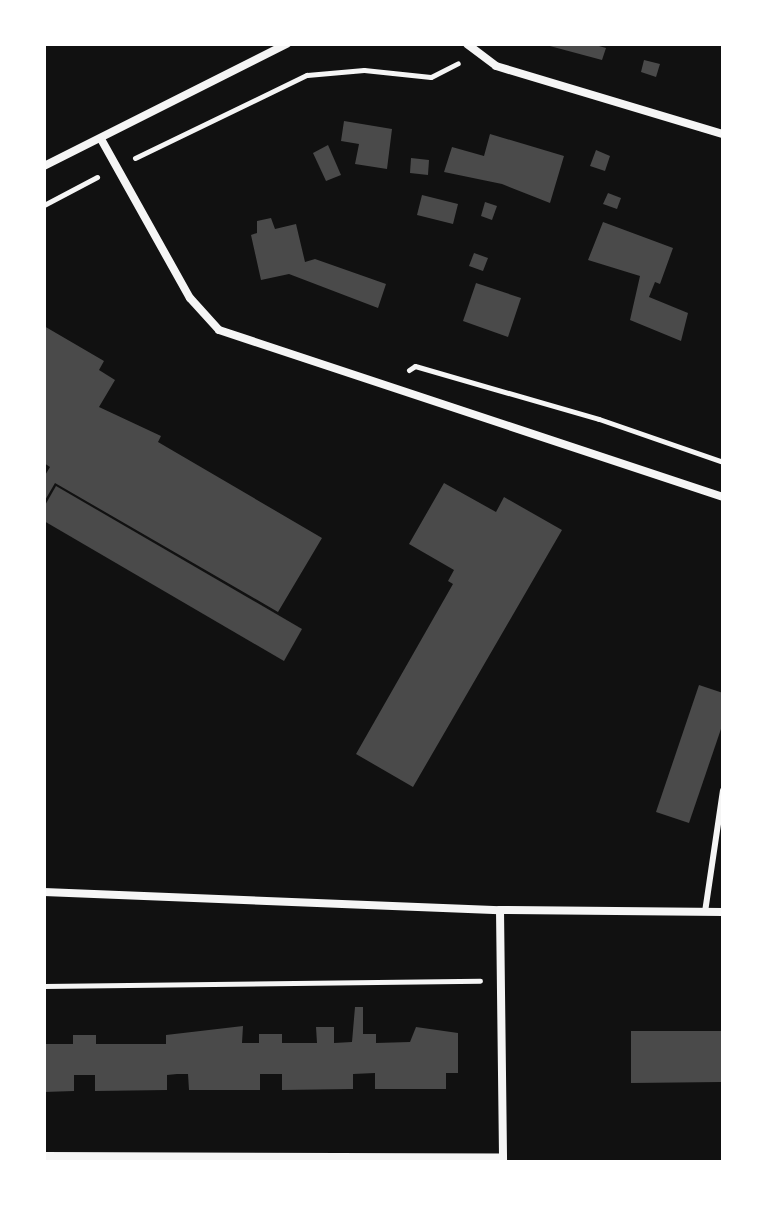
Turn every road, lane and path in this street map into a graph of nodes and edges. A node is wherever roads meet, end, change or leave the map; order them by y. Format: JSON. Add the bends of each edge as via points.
{"nodes":[{"id":1,"x":287,"y":44,"type":"edge"},
{"id":2,"x":467,"y":44,"type":"edge"},
{"id":3,"x":476,"y":52,"type":"junction"},
{"id":4,"x":723,"y":134,"type":"edge"},
{"id":5,"x":101,"y":139,"type":"junction"},
{"id":6,"x":44,"y":166,"type":"edge"},
{"id":7,"x":115,"y":168,"type":"junction"},
{"id":8,"x":44,"y":205,"type":"edge"},
{"id":9,"x":390,"y":384,"type":"junction"},
{"id":10,"x":723,"y":462,"type":"edge"},
{"id":11,"x":723,"y":497,"type":"edge"},
{"id":12,"x":723,"y":790,"type":"edge"},
{"id":13,"x":44,"y":892,"type":"edge"},
{"id":14,"x":500,"y":910,"type":"junction"},
{"id":15,"x":705,"y":912,"type":"junction"},
{"id":16,"x":723,"y":912,"type":"edge"},
{"id":17,"x":501,"y":981,"type":"junction"},
{"id":18,"x":44,"y":986,"type":"edge"},
{"id":19,"x":44,"y":1156,"type":"edge"},
{"id":20,"x":503,"y":1160,"type":"edge"}],
"edges":[{"from":1,"to":5,"type":"street"},
{"from":2,"to":3,"type":"street"},
{"from":3,"to":4,"type":"street","via":[[496,66]]},
{"from":3,"to":7,"type":"path","via":[[431,77],[364,70],[307,75]]},
{"from":5,"to":6,"type":"street"},
{"from":5,"to":7,"type":"street"},
{"from":7,"to":8,"type":"path"},
{"from":7,"to":9,"type":"street","via":[[209,323],[232,336]]},
{"from":9,"to":10,"type":"path","via":[[415,366]]},
{"from":9,"to":11,"type":"street"},
{"from":12,"to":15,"type":"lane"},
{"from":13,"to":14,"type":"street"},
{"from":14,"to":15,"type":"street"},
{"from":14,"to":17,"type":"street"},
{"from":15,"to":16,"type":"street"},
{"from":17,"to":18,"type":"path"},
{"from":17,"to":20,"type":"street"},
{"from":19,"to":20,"type":"street"}]}
